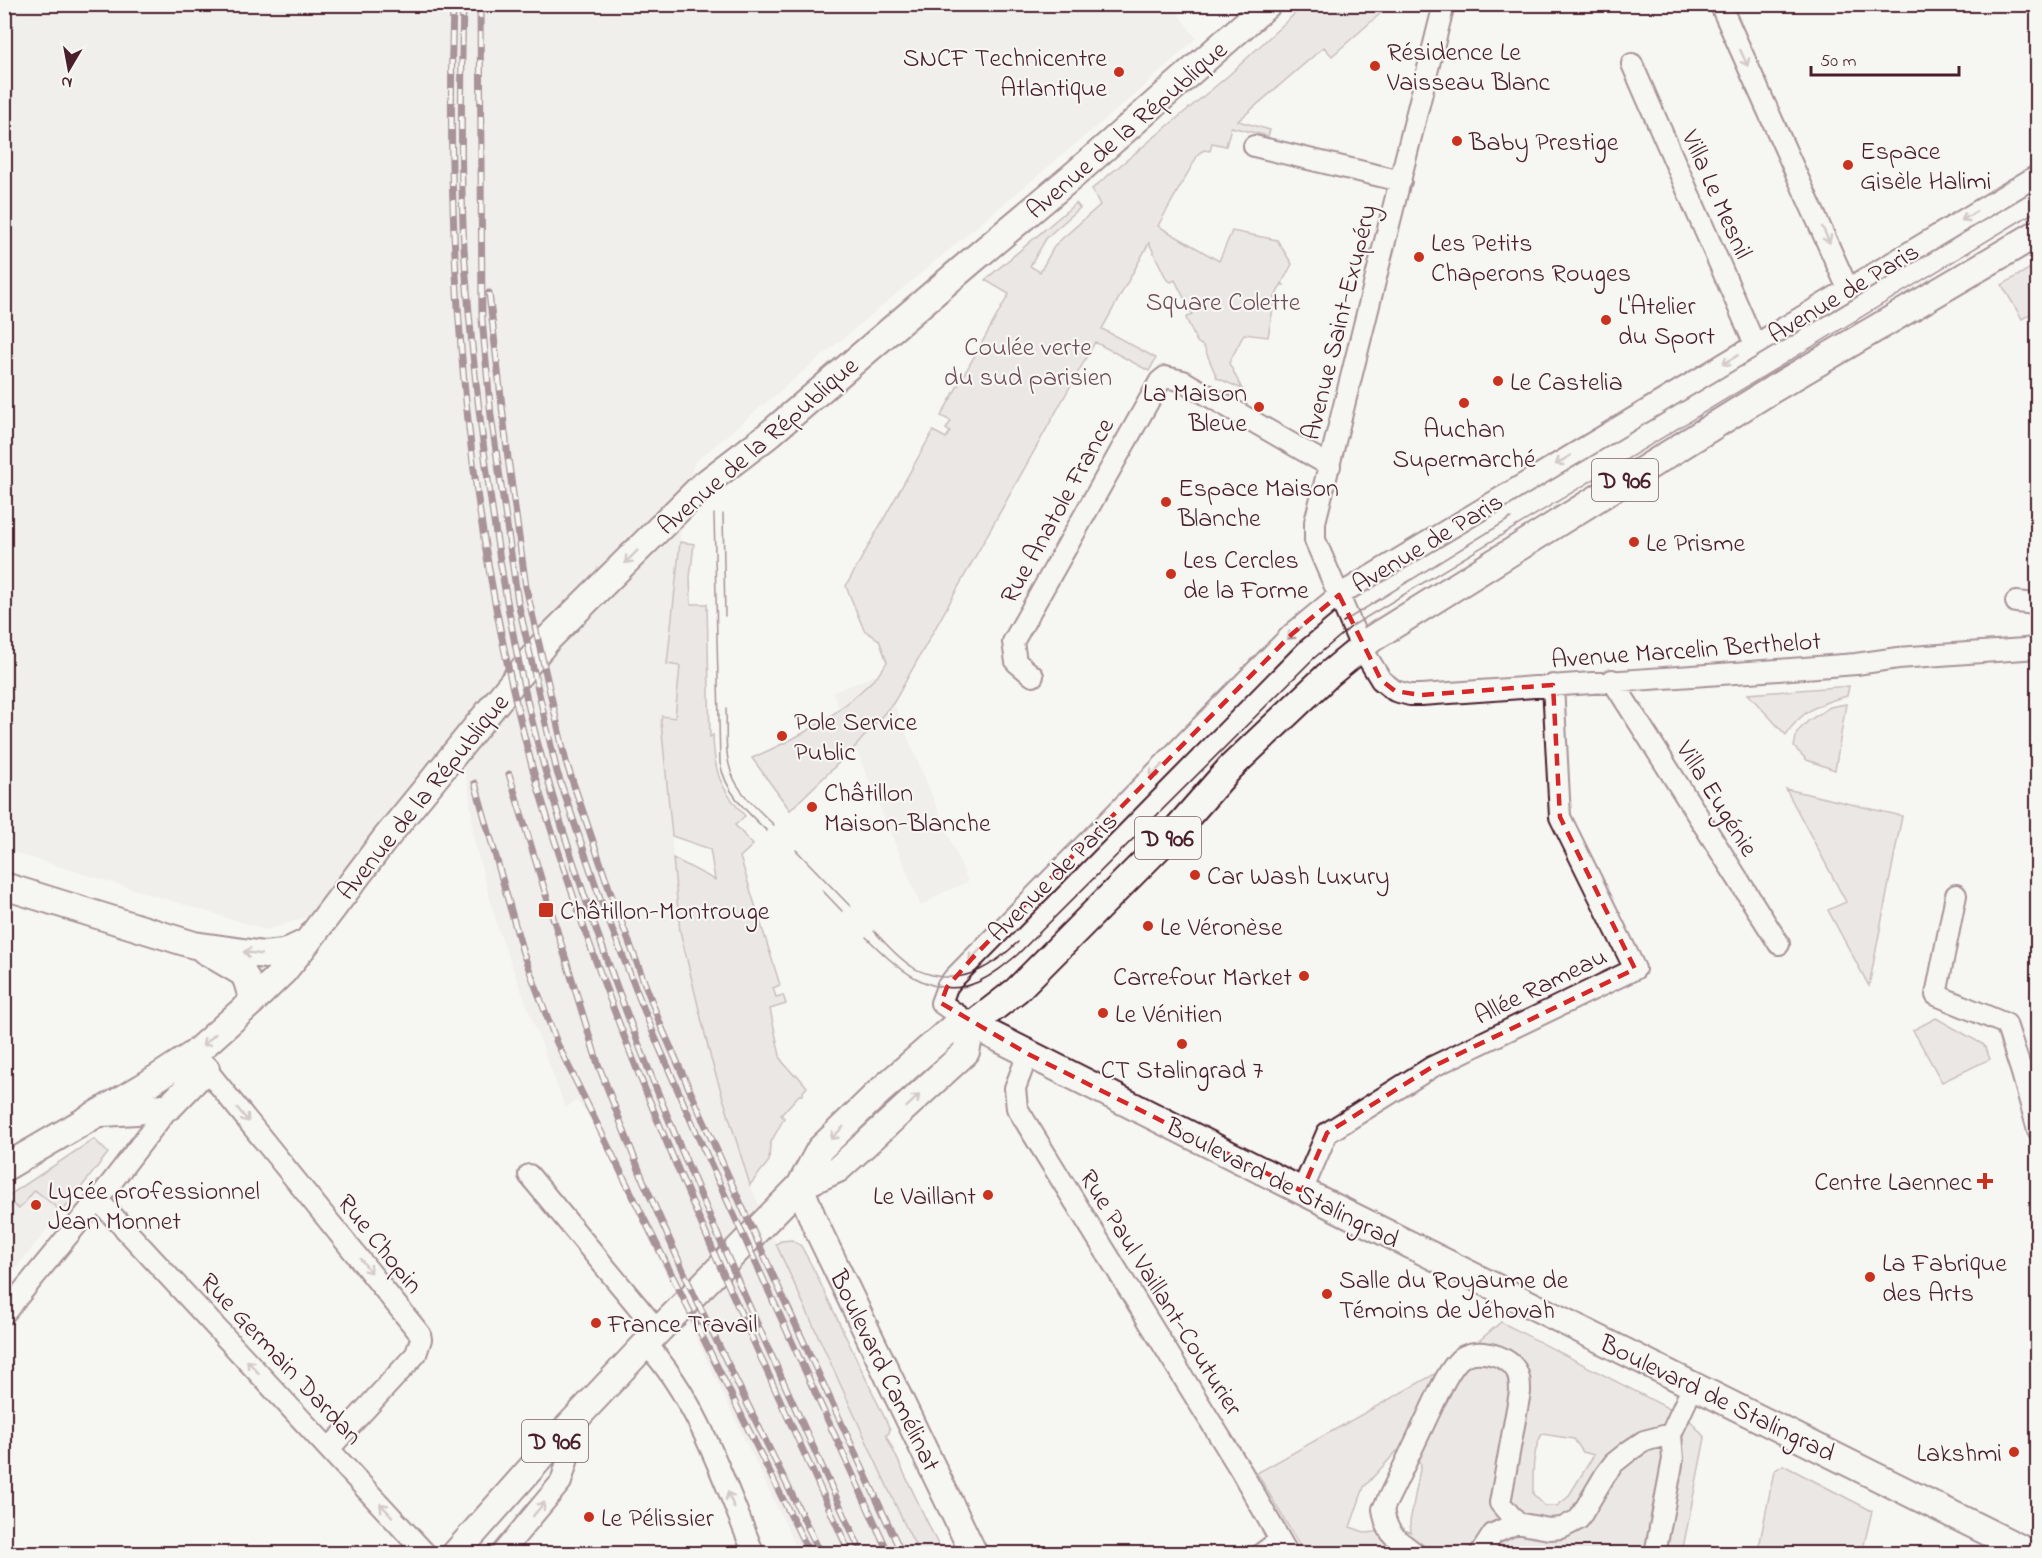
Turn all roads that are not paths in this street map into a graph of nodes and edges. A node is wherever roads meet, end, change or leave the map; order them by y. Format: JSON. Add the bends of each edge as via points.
{"nodes":[{"id":1,"x":1268,"y":4,"type":"edge"},
{"id":2,"x":1444,"y":4,"type":"edge"},
{"id":3,"x":1720,"y":4,"type":"edge"},
{"id":4,"x":1632,"y":64,"type":"dead end"},
{"id":5,"x":1254,"y":146,"type":"dead end"},
{"id":6,"x":2037,"y":175,"type":"edge"},
{"id":7,"x":1401,"y":181,"type":"junction"},
{"id":8,"x":2037,"y":233,"type":"edge"},
{"id":9,"x":1848,"y":288,"type":"junction"},
{"id":10,"x":1755,"y":345,"type":"junction"},
{"id":11,"x":1330,"y":466,"type":"junction"},
{"id":12,"x":1339,"y":595,"type":"junction"},
{"id":13,"x":2016,"y":602,"type":"dead end"},
{"id":14,"x":2037,"y":608,"type":"edge"},
{"id":15,"x":1361,"y":647,"type":"junction"},
{"id":16,"x":2037,"y":648,"type":"edge"},
{"id":17,"x":1033,"y":676,"type":"dead end"},
{"id":18,"x":1612,"y":680,"type":"junction"},
{"id":19,"x":1553,"y":685,"type":"junction"},
{"id":20,"x":4,"y":886,"type":"edge"},
{"id":21,"x":1956,"y":895,"type":"dead end"},
{"id":22,"x":308,"y":941,"type":"junction"},
{"id":23,"x":1779,"y":944,"type":"dead end"},
{"id":24,"x":194,"y":945,"type":"junction"},
{"id":25,"x":253,"y":1001,"type":"junction"},
{"id":26,"x":972,"y":1025,"type":"junction"},
{"id":27,"x":1028,"y":1054,"type":"junction"},
{"id":28,"x":206,"y":1070,"type":"joint"},
{"id":29,"x":170,"y":1107,"type":"junction"},
{"id":30,"x":99,"y":1114,"type":"junction"},
{"id":31,"x":2037,"y":1130,"type":"edge"},
{"id":32,"x":4,"y":1167,"type":"edge"},
{"id":33,"x":529,"y":1176,"type":"dead end"},
{"id":34,"x":800,"y":1186,"type":"junction"},
{"id":35,"x":1302,"y":1191,"type":"junction"},
{"id":36,"x":98,"y":1200,"type":"junction"},
{"id":37,"x":4,"y":1314,"type":"edge"},
{"id":38,"x":652,"y":1337,"type":"junction"},
{"id":39,"x":1693,"y":1386,"type":"junction"},
{"id":40,"x":565,"y":1430,"type":"junction"},
{"id":41,"x":1671,"y":1434,"type":"junction"},
{"id":42,"x":329,"y":1449,"type":"junction"},
{"id":43,"x":1500,"y":1503,"type":"junction"},
{"id":44,"x":1517,"y":1522,"type":"junction"},
{"id":45,"x":1493,"y":1534,"type":"junction"},
{"id":46,"x":1284,"y":1547,"type":"edge"},
{"id":47,"x":2028,"y":1549,"type":"edge"},
{"id":48,"x":426,"y":1554,"type":"edge"},
{"id":49,"x":455,"y":1554,"type":"edge"},
{"id":50,"x":501,"y":1554,"type":"edge"},
{"id":51,"x":754,"y":1554,"type":"edge"},
{"id":52,"x":974,"y":1554,"type":"edge"},
{"id":53,"x":1261,"y":1554,"type":"edge"},
{"id":54,"x":1416,"y":1554,"type":"edge"},
{"id":55,"x":1480,"y":1554,"type":"edge"},
{"id":56,"x":1655,"y":1554,"type":"edge"}],
"edges":[{"from":1,"to":22,"type":"main road","name":"Avenue de la République","one_way":true,"via":[[1074,175],[744,456],[702,486],[548,639],[385,839]]},
{"from":2,"to":7,"type":"street","name":"Avenue Saint-Exupéry"},
{"from":3,"to":9,"type":"street","one_way":true},
{"from":4,"to":10,"type":"street","name":"Villa Le Mesnil"},
{"from":5,"to":7,"type":"street"},
{"from":6,"to":9,"type":"street","name":"Avenue de Paris","one_way":true},
{"from":7,"to":11,"type":"street","name":"Avenue Saint-Exupéry"},
{"from":8,"to":15,"type":"main road","name":"Avenue de Paris","number":"D 906","via":[[1773,389]]},
{"from":9,"to":10,"type":"street","name":"Avenue de Paris"},
{"from":10,"to":12,"type":"street","name":"Avenue de Paris","one_way":true},
{"from":11,"to":12,"type":"street","name":"Avenue Saint-Exupéry","via":[[1315,522],[1316,540]]},
{"from":11,"to":17,"type":"street","name":"Rue Anatole France","via":[[1183,381],[1165,377],[1013,642],[1016,662]]},
{"from":12,"to":15,"type":"street","name":"Avenue Saint-Exupéry"},
{"from":12,"to":26,"type":"street","name":"Avenue de Paris","one_way":true,"via":[[1279,648],[954,978],[941,1004]]},
{"from":13,"to":14,"type":"street","via":[[2037,604]]},
{"from":15,"to":19,"type":"street","name":"Avenue Marcelin Berthelot","via":[[1387,686],[1410,695]]},
{"from":15,"to":26,"type":"main road","name":"Avenue de Paris","number":"D 906","via":[[1230,768],[1174,832],[1017,990]]},
{"from":16,"to":18,"type":"street","name":"Avenue Marcelin Berthelot"},
{"from":18,"to":19,"type":"street","name":"Avenue Marcelin Berthelot"},
{"from":18,"to":23,"type":"street","name":"Villa Eugénie"},
{"from":19,"to":35,"type":"street","name":"Allée Rameau","via":[[1560,817],[1635,969],[1432,1067],[1327,1133]]},
{"from":20,"to":24,"type":"main road"},
{"from":21,"to":31,"type":"street","via":[[1936,995],[2006,1024]]},
{"from":22,"to":24,"type":"main road","one_way":true,"via":[[284,953],[264,955]]},
{"from":22,"to":25,"type":"main road","name":"Avenue de la République"},
{"from":24,"to":25,"type":"main road","via":[[243,973]]},
{"from":25,"to":30,"type":"main road","name":"Avenue de la République","one_way":true,"via":[[194,1054]]},
{"from":26,"to":27,"type":"main road","name":"Boulevard de Stalingrad"},
{"from":26,"to":34,"type":"main road","number":"D 906","via":[[966,1052],[838,1169]]},
{"from":27,"to":35,"type":"main road","name":"Boulevard de Stalingrad"},
{"from":27,"to":46,"type":"street","name":"Rue Paul Vaillant-Couturier","via":[[1015,1088],[1017,1107]]},
{"from":28,"to":29,"type":"main road"},
{"from":28,"to":42,"type":"street","name":"Rue Chopin","one_way":true,"via":[[420,1334],[416,1354]]},
{"from":29,"to":30,"type":"main road"},
{"from":29,"to":36,"type":"street"},
{"from":30,"to":32,"type":"main road","name":"Avenue de la République"},
{"from":33,"to":38,"type":"street"},
{"from":34,"to":38,"type":"main road","number":"D 906"},
{"from":34,"to":52,"type":"main road","name":"Boulevard Camélinat"},
{"from":35,"to":39,"type":"main road","name":"Boulevard de Stalingrad"},
{"from":36,"to":37,"type":"street"},
{"from":42,"to":36,"type":"street","name":"Rue Germain Dardan","one_way":true},
{"from":38,"to":40,"type":"main road","number":"D 906"},
{"from":51,"to":38,"type":"street","one_way":true,"via":[[703,1432]]},
{"from":39,"to":41,"type":"street"},
{"from":39,"to":47,"type":"main road","name":"Boulevard de Stalingrad"},
{"from":40,"to":49,"type":"main road","number":"D 906"},
{"from":50,"to":40,"type":"street","one_way":true,"via":[[561,1482],[567,1462]]},
{"from":41,"to":44,"type":"street","via":[[1644,1441],[1614,1463],[1579,1519],[1562,1528],[1549,1529]]},
{"from":41,"to":56,"type":"street","via":[[1673,1459]]},
{"from":48,"to":42,"type":"street","name":"Rue Germain Dardan","one_way":true},
{"from":43,"to":44,"type":"street"},
{"from":43,"to":45,"type":"street"},
{"from":43,"to":54,"type":"street","via":[[1520,1379],[1508,1360],[1481,1353],[1467,1355],[1459,1360],[1440,1390],[1383,1509],[1386,1525],[1394,1536]]},
{"from":44,"to":45,"type":"street"},
{"from":45,"to":55,"type":"street"},
{"from":46,"to":53,"type":"street"}]}
